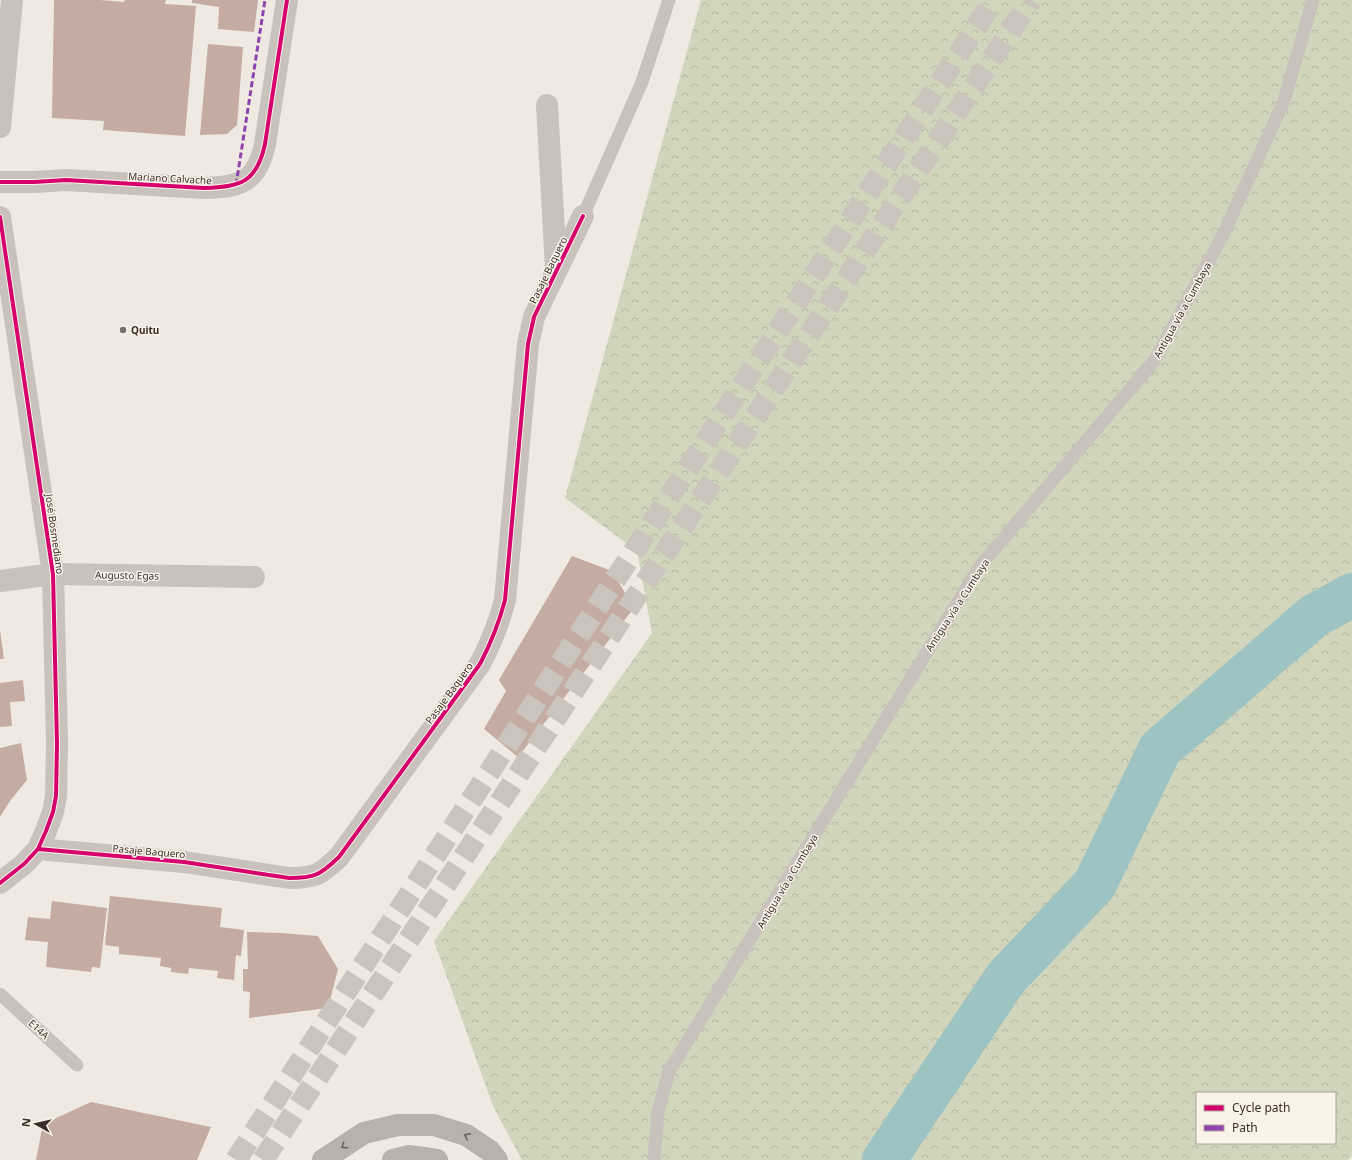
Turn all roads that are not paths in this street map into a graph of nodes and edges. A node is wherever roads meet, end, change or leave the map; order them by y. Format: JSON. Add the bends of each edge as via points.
{"nodes":[{"id":1,"x":12,"y":0,"type":"edge"},
{"id":2,"x":287,"y":0,"type":"edge"},
{"id":3,"x":670,"y":0,"type":"edge"},
{"id":4,"x":1314,"y":0,"type":"edge"},
{"id":5,"x":548,"y":105,"type":"dead end"},
{"id":6,"x":0,"y":127,"type":"edge"},
{"id":7,"x":0,"y":182,"type":"edge"},
{"id":8,"x":583,"y":216,"type":"joint"},
{"id":9,"x":0,"y":217,"type":"edge"},
{"id":10,"x":556,"y":271,"type":"junction"},
{"id":11,"x":53,"y":574,"type":"junction"},
{"id":12,"x":254,"y":577,"type":"dead end"},
{"id":13,"x":0,"y":581,"type":"edge"},
{"id":14,"x":38,"y":849,"type":"junction"},
{"id":15,"x":0,"y":883,"type":"edge"},
{"id":16,"x":0,"y":994,"type":"edge"},
{"id":17,"x":77,"y":1065,"type":"dead end"},
{"id":18,"x":323,"y":1160,"type":"edge"},
{"id":19,"x":393,"y":1160,"type":"edge"},
{"id":20,"x":436,"y":1160,"type":"edge"},
{"id":21,"x":497,"y":1160,"type":"edge"},
{"id":22,"x":654,"y":1160,"type":"edge"}],
"edges":[{"from":1,"to":6,"type":"street"},
{"from":2,"to":7,"type":"street","name":"Mariano Calvache","via":[[264,148],[258,165],[247,180],[229,186],[204,188],[66,180]]},
{"from":3,"to":8,"type":"lane","name":"Pasaje Baquero","via":[[642,82]]},
{"from":4,"to":22,"type":"lane","name":"Antigua vía a Cumbaya","via":[[1284,101],[1223,235],[1154,361],[980,566],[670,1071],[658,1112]]},
{"from":5,"to":10,"type":"street"},
{"from":8,"to":10,"type":"street","name":"Pasaje Baquero"},
{"from":9,"to":11,"type":"street","name":"José Bosmediano"},
{"from":10,"to":14,"type":"street","name":"Pasaje Baquero","via":[[534,317],[528,344],[505,600],[491,644],[480,664],[339,857],[317,875],[289,878],[184,862]]},
{"from":11,"to":12,"type":"street","name":"Augusto Egas"},
{"from":11,"to":13,"type":"street","name":"Augusto Egas"},
{"from":11,"to":14,"type":"street","name":"José Bosmediano","via":[[56,796],[53,812]]},
{"from":14,"to":15,"type":"street","name":"José Bosmediano"},
{"from":16,"to":17,"type":"lane","name":"E14A"},
{"from":21,"to":18,"type":"main road","one_way":true,"via":[[490,1151],[466,1135],[434,1125],[398,1125],[364,1133]]},
{"from":19,"to":20,"type":"main road","via":[[409,1156]]}]}
